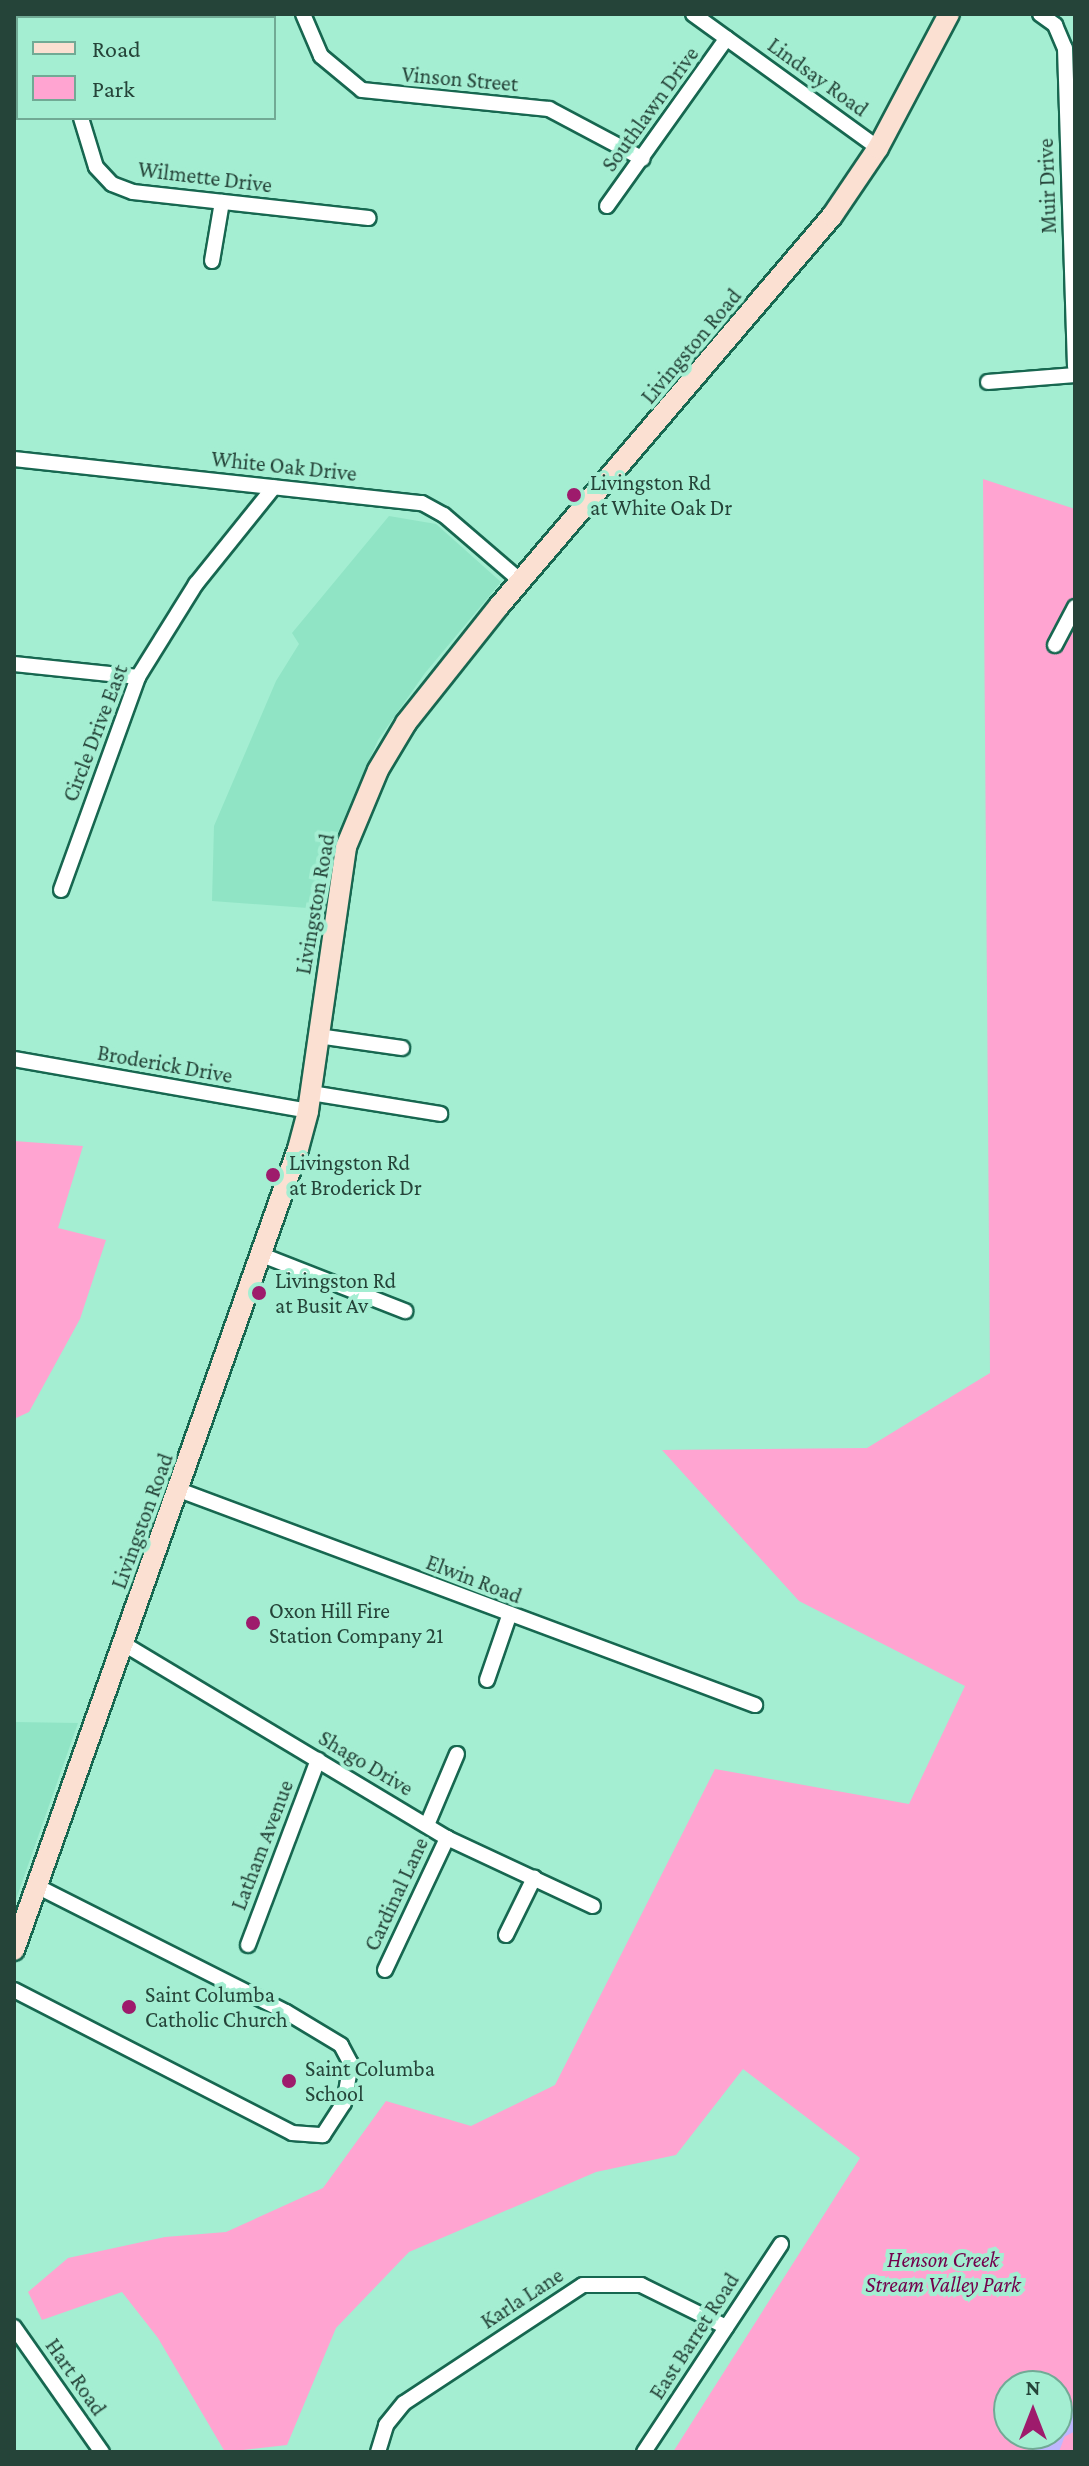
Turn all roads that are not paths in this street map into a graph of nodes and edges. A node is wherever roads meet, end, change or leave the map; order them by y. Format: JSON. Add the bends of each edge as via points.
{"nodes":[{"id":1,"x":303,"y":14,"type":"edge"},
{"id":2,"x":693,"y":14,"type":"edge"},
{"id":3,"x":949,"y":14,"type":"edge"},
{"id":4,"x":1040,"y":14,"type":"edge"},
{"id":5,"x":727,"y":38,"type":"junction"},
{"id":6,"x":1071,"y":110,"type":"edge"},
{"id":7,"x":82,"y":120,"type":"edge"},
{"id":8,"x":878,"y":148,"type":"junction"},
{"id":9,"x":643,"y":159,"type":"junction"},
{"id":10,"x":222,"y":202,"type":"junction"},
{"id":11,"x":607,"y":206,"type":"dead end"},
{"id":12,"x":369,"y":218,"type":"dead end"},
{"id":13,"x":212,"y":261,"type":"dead end"},
{"id":14,"x":1075,"y":367,"type":"edge"},
{"id":15,"x":1075,"y":375,"type":"edge"},
{"id":16,"x":988,"y":382,"type":"dead end"},
{"id":17,"x":14,"y":459,"type":"edge"},
{"id":18,"x":274,"y":487,"type":"junction"},
{"id":19,"x":522,"y":582,"type":"junction"},
{"id":20,"x":1075,"y":607,"type":"edge"},
{"id":21,"x":1055,"y":645,"type":"dead end"},
{"id":22,"x":14,"y":664,"type":"edge"},
{"id":23,"x":138,"y":677,"type":"junction"},
{"id":24,"x":61,"y":890,"type":"dead end"},
{"id":25,"x":318,"y":1036,"type":"junction"},
{"id":26,"x":402,"y":1048,"type":"dead end"},
{"id":27,"x":14,"y":1059,"type":"edge"},
{"id":28,"x":310,"y":1102,"type":"junction"},
{"id":29,"x":440,"y":1114,"type":"dead end"},
{"id":30,"x":262,"y":1255,"type":"junction"},
{"id":31,"x":405,"y":1311,"type":"dead end"},
{"id":32,"x":179,"y":1490,"type":"junction"},
{"id":33,"x":509,"y":1616,"type":"junction"},
{"id":34,"x":124,"y":1644,"type":"junction"},
{"id":35,"x":487,"y":1680,"type":"dead end"},
{"id":36,"x":755,"y":1705,"type":"dead end"},
{"id":37,"x":457,"y":1754,"type":"dead end"},
{"id":38,"x":318,"y":1760,"type":"junction"},
{"id":39,"x":427,"y":1825,"type":"junction"},
{"id":40,"x":447,"y":1838,"type":"junction"},
{"id":41,"x":534,"y":1878,"type":"junction"},
{"id":42,"x":37,"y":1886,"type":"junction"},
{"id":43,"x":593,"y":1906,"type":"dead end"},
{"id":44,"x":506,"y":1935,"type":"dead end"},
{"id":45,"x":248,"y":1945,"type":"dead end"},
{"id":46,"x":14,"y":1950,"type":"edge"},
{"id":47,"x":385,"y":1970,"type":"dead end"},
{"id":48,"x":14,"y":1990,"type":"edge"},
{"id":49,"x":781,"y":2244,"type":"dead end"},
{"id":50,"x":14,"y":2327,"type":"edge"},
{"id":51,"x":726,"y":2327,"type":"junction"},
{"id":52,"x":102,"y":2452,"type":"edge"},
{"id":53,"x":378,"y":2452,"type":"edge"},
{"id":54,"x":644,"y":2452,"type":"edge"}],
"edges":[{"from":1,"to":9,"type":"street","name":"Vinson Street","via":[[321,56],[362,90],[549,109],[586,124]]},
{"from":2,"to":5,"type":"street","name":"Lindsay Road"},
{"from":3,"to":8,"type":"main road","name":"Livingston Road"},
{"from":4,"to":6,"type":"street","name":"Muir Drive","via":[[1055,25],[1065,48]]},
{"from":5,"to":8,"type":"street","name":"Lindsay Road"},
{"from":5,"to":9,"type":"street","name":"Southlawn Drive"},
{"from":6,"to":14,"type":"street","name":"Muir Drive"},
{"from":7,"to":10,"type":"street","name":"Wilmette Drive","via":[[93,161],[112,184],[140,194]]},
{"from":8,"to":19,"type":"main road","name":"Livingston Road","via":[[807,247]]},
{"from":9,"to":11,"type":"street","name":"Southlawn Drive"},
{"from":10,"to":12,"type":"street","name":"Wilmette Drive"},
{"from":10,"to":13,"type":"street"},
{"from":15,"to":16,"type":"street"},
{"from":17,"to":18,"type":"street","name":"White Oak Drive"},
{"from":18,"to":19,"type":"street","name":"White Oak Drive","via":[[427,505]]},
{"from":18,"to":23,"type":"street","name":"Circle Drive East","via":[[231,547],[196,584]]},
{"from":19,"to":25,"type":"main road","name":"Livingston Road","via":[[406,723],[360,808],[343,860]]},
{"from":20,"to":21,"type":"street"},
{"from":22,"to":23,"type":"street"},
{"from":23,"to":24,"type":"street","name":"Circle Drive East"},
{"from":25,"to":26,"type":"street"},
{"from":25,"to":28,"type":"main road","name":"Livingston Road"},
{"from":27,"to":28,"type":"street","name":"Broderick Drive"},
{"from":28,"to":29,"type":"street","name":"Broderick Drive"},
{"from":28,"to":30,"type":"main road","name":"Livingston Road"},
{"from":30,"to":31,"type":"street"},
{"from":30,"to":32,"type":"main road","name":"Livingston Road"},
{"from":32,"to":33,"type":"street","name":"Elwin Road"},
{"from":32,"to":34,"type":"main road","name":"Livingston Road"},
{"from":33,"to":35,"type":"street"},
{"from":33,"to":36,"type":"street","name":"Elwin Road"},
{"from":34,"to":38,"type":"street","name":"Shago Drive"},
{"from":34,"to":42,"type":"main road","name":"Livingston Road"},
{"from":37,"to":39,"type":"street","name":"Cardinal Lane"},
{"from":38,"to":39,"type":"street","name":"Shago Drive"},
{"from":38,"to":45,"type":"street","name":"Latham Avenue"},
{"from":39,"to":40,"type":"street","name":"Shago Drive"},
{"from":40,"to":41,"type":"street","name":"Shago Drive"},
{"from":40,"to":47,"type":"street","name":"Cardinal Lane"},
{"from":41,"to":43,"type":"street","name":"Shago Drive"},
{"from":41,"to":44,"type":"street"},
{"from":42,"to":46,"type":"main road","name":"Livingston Road"},
{"from":42,"to":48,"type":"street","via":[[341,2045],[351,2064],[344,2103],[323,2135],[292,2133]]},
{"from":49,"to":51,"type":"street","name":"East Barret Road"},
{"from":50,"to":52,"type":"street","name":"Hart Road"},
{"from":51,"to":53,"type":"street","name":"Karla Lane","via":[[641,2285],[583,2285],[404,2403],[386,2425]]},
{"from":51,"to":54,"type":"street","name":"East Barret Road"}]}
